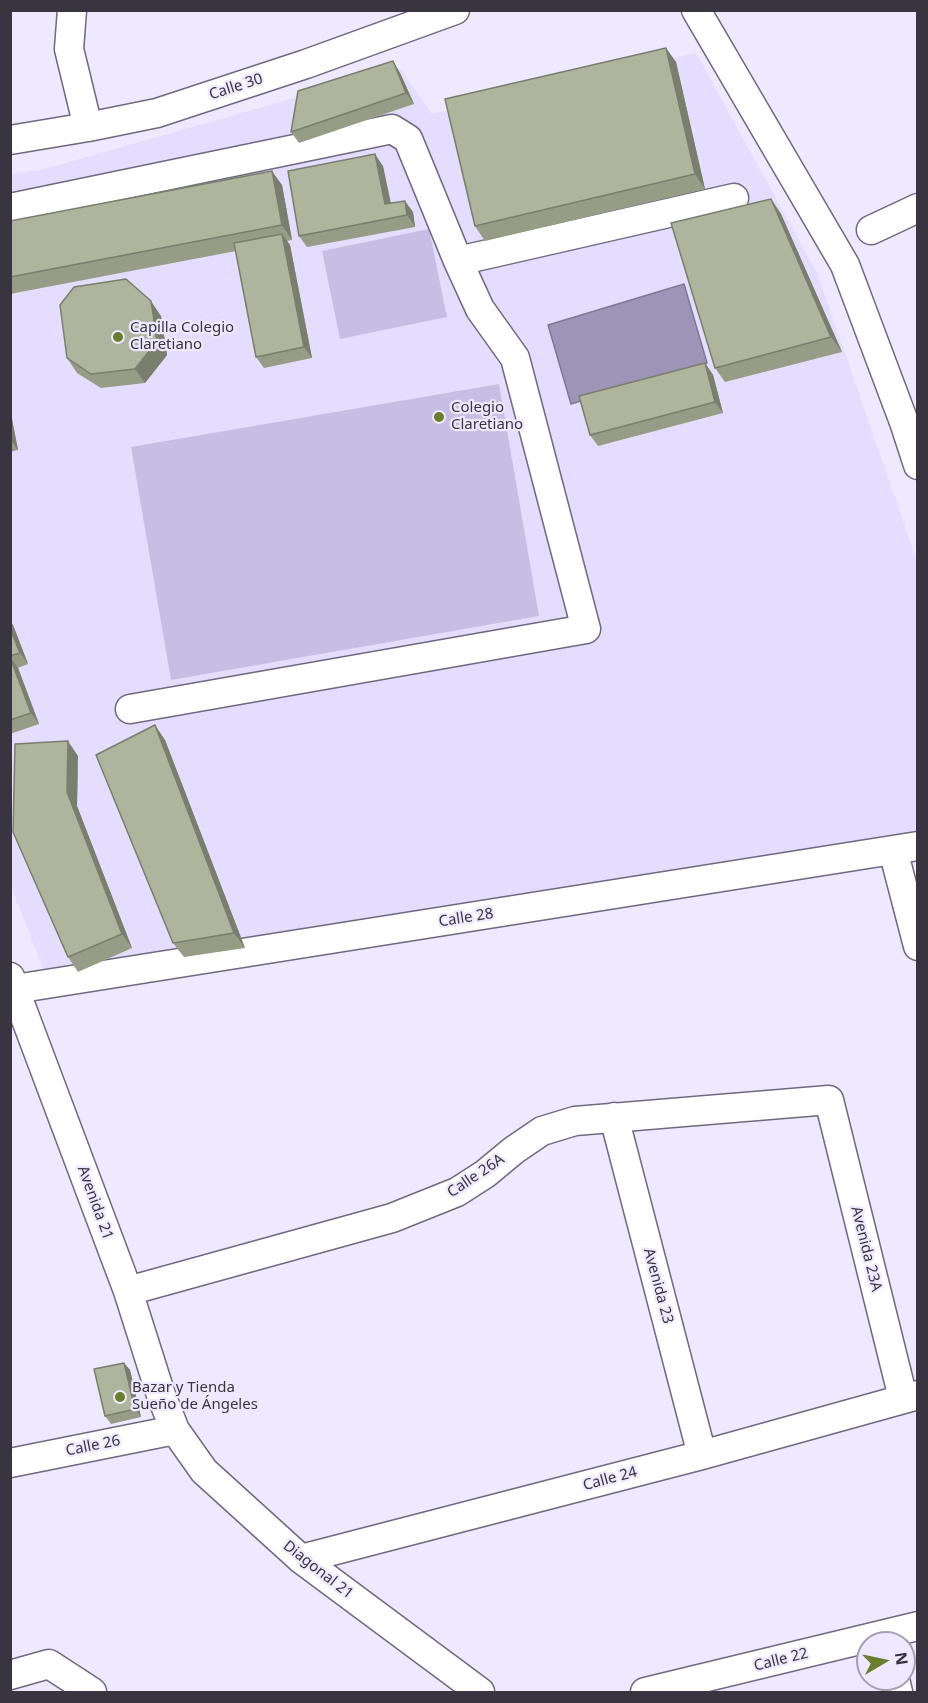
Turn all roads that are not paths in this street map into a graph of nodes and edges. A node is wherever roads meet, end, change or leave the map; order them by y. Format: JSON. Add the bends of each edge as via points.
{"nodes":[{"id":1,"x":72,"y":10,"type":"edge"},
{"id":2,"x":455,"y":10,"type":"edge"},
{"id":3,"x":696,"y":10,"type":"edge"},
{"id":4,"x":88,"y":127,"type":"junction"},
{"id":5,"x":10,"y":140,"type":"edge"},
{"id":6,"x":734,"y":198,"type":"dead end"},
{"id":7,"x":10,"y":208,"type":"edge"},
{"id":8,"x":918,"y":208,"type":"edge"},
{"id":9,"x":871,"y":230,"type":"dead end"},
{"id":10,"x":458,"y":261,"type":"junction"},
{"id":11,"x":918,"y":465,"type":"edge"},
{"id":12,"x":130,"y":709,"type":"dead end"},
{"id":13,"x":905,"y":848,"type":"edge"},
{"id":14,"x":918,"y":946,"type":"edge"},
{"id":15,"x":13,"y":983,"type":"edge"},
{"id":16,"x":829,"y":1100,"type":"joint"},
{"id":17,"x":614,"y":1117,"type":"junction"},
{"id":18,"x":128,"y":1291,"type":"junction"},
{"id":19,"x":910,"y":1396,"type":"edge"},
{"id":20,"x":175,"y":1430,"type":"junction"},
{"id":21,"x":702,"y":1455,"type":"junction"},
{"id":22,"x":10,"y":1463,"type":"edge"},
{"id":23,"x":301,"y":1559,"type":"junction"},
{"id":24,"x":856,"y":1645,"type":"edge"},
{"id":25,"x":10,"y":1675,"type":"edge"},
{"id":26,"x":92,"y":1692,"type":"edge"},
{"id":27,"x":480,"y":1692,"type":"edge"},
{"id":28,"x":645,"y":1692,"type":"edge"}],
"edges":[{"from":1,"to":4,"type":"street","via":[[69,49]]},
{"from":2,"to":4,"type":"street","name":"Calle 30","via":[[157,113]]},
{"from":3,"to":11,"type":"street","via":[[845,265]]},
{"from":4,"to":5,"type":"street","name":"Calle 30"},
{"from":6,"to":10,"type":"street"},
{"from":7,"to":10,"type":"street","via":[[392,129],[408,139]]},
{"from":8,"to":9,"type":"street"},
{"from":10,"to":12,"type":"street","via":[[480,309],[515,358],[586,629]]},
{"from":13,"to":14,"type":"street"},
{"from":13,"to":15,"type":"street","name":"Calle 28"},
{"from":15,"to":18,"type":"street","name":"Avenida 21"},
{"from":16,"to":17,"type":"street","name":"Calle 26A"},
{"from":16,"to":19,"type":"street","name":"Avenida 23A"},
{"from":17,"to":18,"type":"street","name":"Calle 26A","via":[[575,1121],[542,1131],[457,1192],[392,1218]]},
{"from":17,"to":21,"type":"street","name":"Avenida 23"},
{"from":18,"to":20,"type":"street","name":"Avenida 21"},
{"from":19,"to":21,"type":"street","name":"Calle 24"},
{"from":20,"to":22,"type":"street","name":"Calle 26"},
{"from":20,"to":23,"type":"street","name":"Diagonal 21","via":[[204,1471]]},
{"from":21,"to":23,"type":"street","name":"Calle 24"},
{"from":23,"to":27,"type":"street","name":"Diagonal 21"},
{"from":24,"to":28,"type":"street","name":"Calle 22"},
{"from":25,"to":26,"type":"street","via":[[49,1664]]}]}
